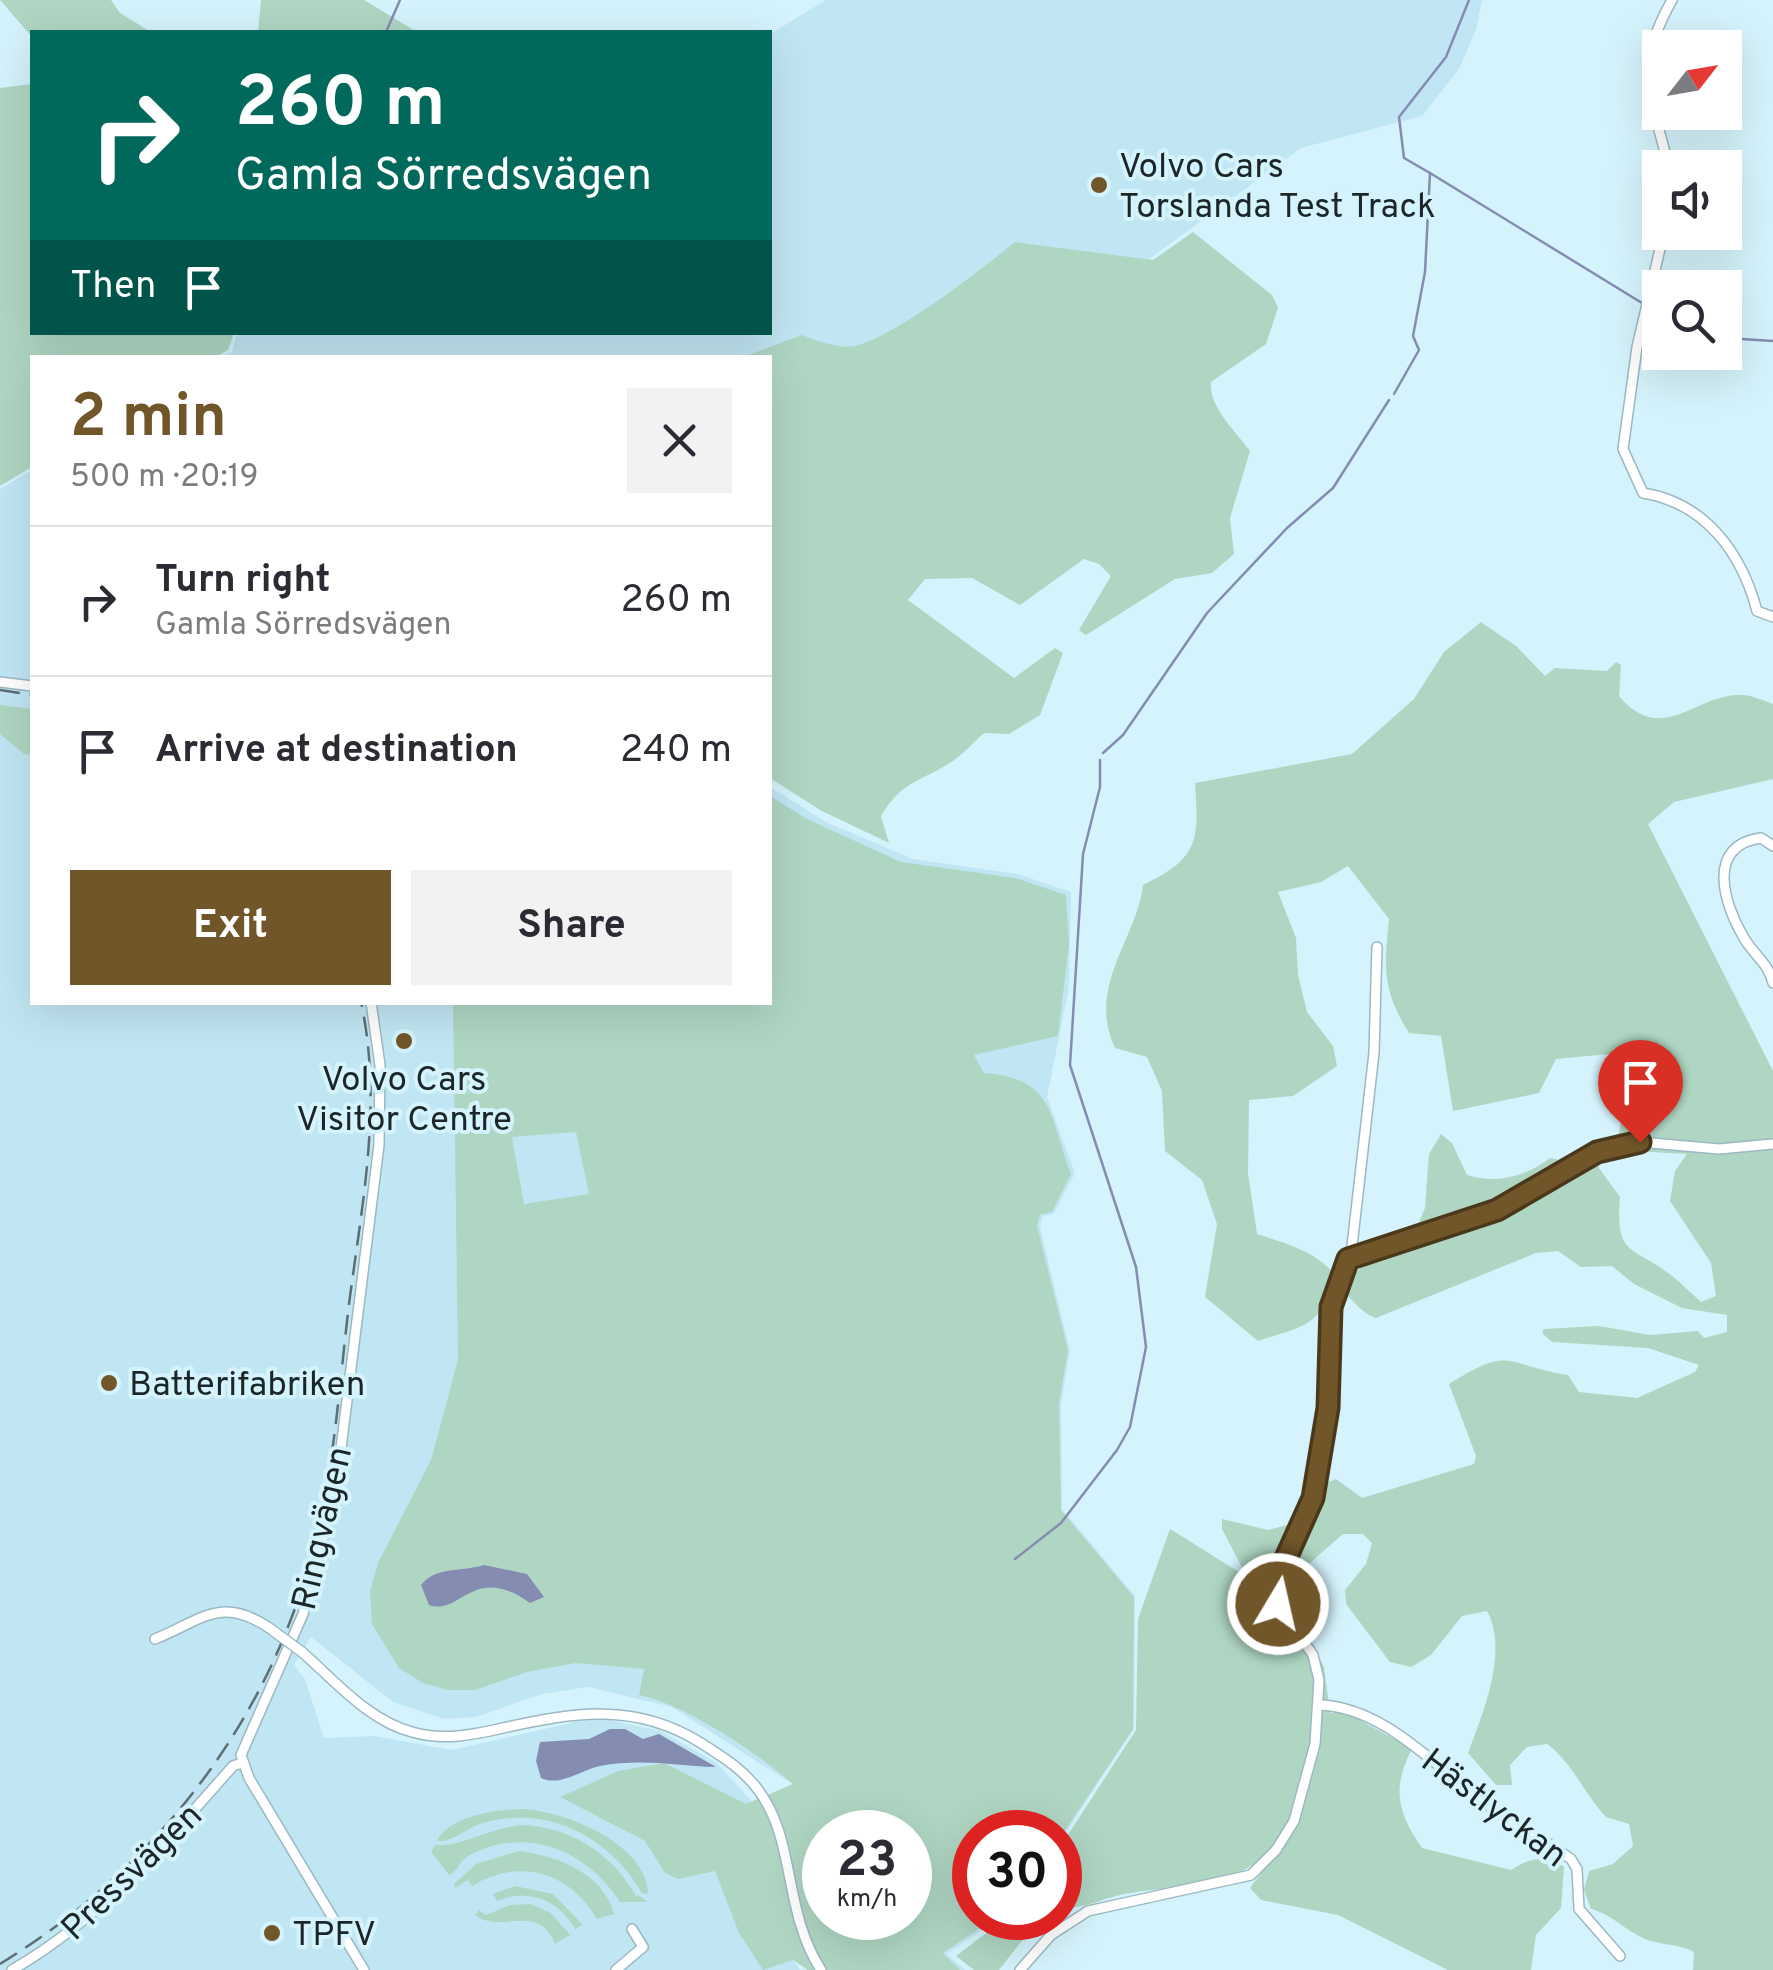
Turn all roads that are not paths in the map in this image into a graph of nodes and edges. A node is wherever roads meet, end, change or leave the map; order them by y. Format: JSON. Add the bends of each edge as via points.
{"nodes":[{"id":1,"x":1672,"y":0,"type":"edge"},
{"id":2,"x":1665,"y":150,"type":"edge"},
{"id":3,"x":1660,"y":250,"type":"edge"},
{"id":4,"x":1773,"y":617,"type":"edge"},
{"id":5,"x":0,"y":682,"type":"edge"},
{"id":6,"x":30,"y":686,"type":"edge"},
{"id":7,"x":1773,"y":846,"type":"edge"},
{"id":8,"x":1377,"y":947,"type":"dead end"},
{"id":9,"x":1773,"y":983,"type":"edge"},
{"id":10,"x":370,"y":1005,"type":"edge"},
{"id":11,"x":1773,"y":1144,"type":"edge"},
{"id":12,"x":1351,"y":1256,"type":"junction"},
{"id":13,"x":155,"y":1639,"type":"dead end"},
{"id":14,"x":1319,"y":1705,"type":"junction"},
{"id":15,"x":242,"y":1763,"type":"junction"},
{"id":16,"x":632,"y":1929,"type":"dead end"},
{"id":17,"x":1620,"y":1956,"type":"dead end"},
{"id":18,"x":12,"y":1970,"type":"edge"},
{"id":19,"x":364,"y":1970,"type":"edge"},
{"id":20,"x":616,"y":1970,"type":"edge"},
{"id":21,"x":821,"y":1970,"type":"edge"},
{"id":22,"x":1020,"y":1970,"type":"edge"}],
"edges":[{"from":1,"to":2,"type":"street","via":[[1646,62]]},
{"from":3,"to":4,"type":"street","via":[[1637,347],[1625,454],[1643,493],[1693,513],[1718,533],[1743,567],[1757,611]]},
{"from":5,"to":6,"type":"street"},
{"from":7,"to":9,"type":"street","via":[[1761,838],[1738,845],[1724,870],[1738,928]]},
{"from":8,"to":12,"type":"street","via":[[1374,1054]]},
{"from":10,"to":15,"type":"street","name":"Ringvägen","via":[[380,1065],[379,1146],[336,1488],[304,1614],[243,1744]]},
{"from":11,"to":12,"type":"street","via":[[1719,1150],[1640,1142],[1609,1146],[1497,1210]]},
{"from":12,"to":14,"type":"street","via":[[1331,1307],[1328,1408],[1313,1498],[1276,1591],[1284,1616],[1313,1655]]},
{"from":13,"to":21,"type":"street","bridge":true,"via":[[239,1610],[370,1710],[413,1733],[464,1736],[595,1712],[644,1716],[690,1737],[729,1761],[767,1804],[798,1927]]},
{"from":14,"to":17,"type":"street","name":"Hästlyckan","via":[[1352,1711],[1414,1746],[1490,1807],[1571,1859],[1580,1910]]},
{"from":14,"to":22,"type":"street","via":[[1299,1809],[1264,1865],[1233,1882],[1085,1913],[1050,1934]]},
{"from":15,"to":18,"type":"street","name":"Pressvägen","via":[[122,1890],[55,1945]]},
{"from":15,"to":19,"type":"street"},
{"from":16,"to":20,"type":"street","via":[[644,1947]]}]}
